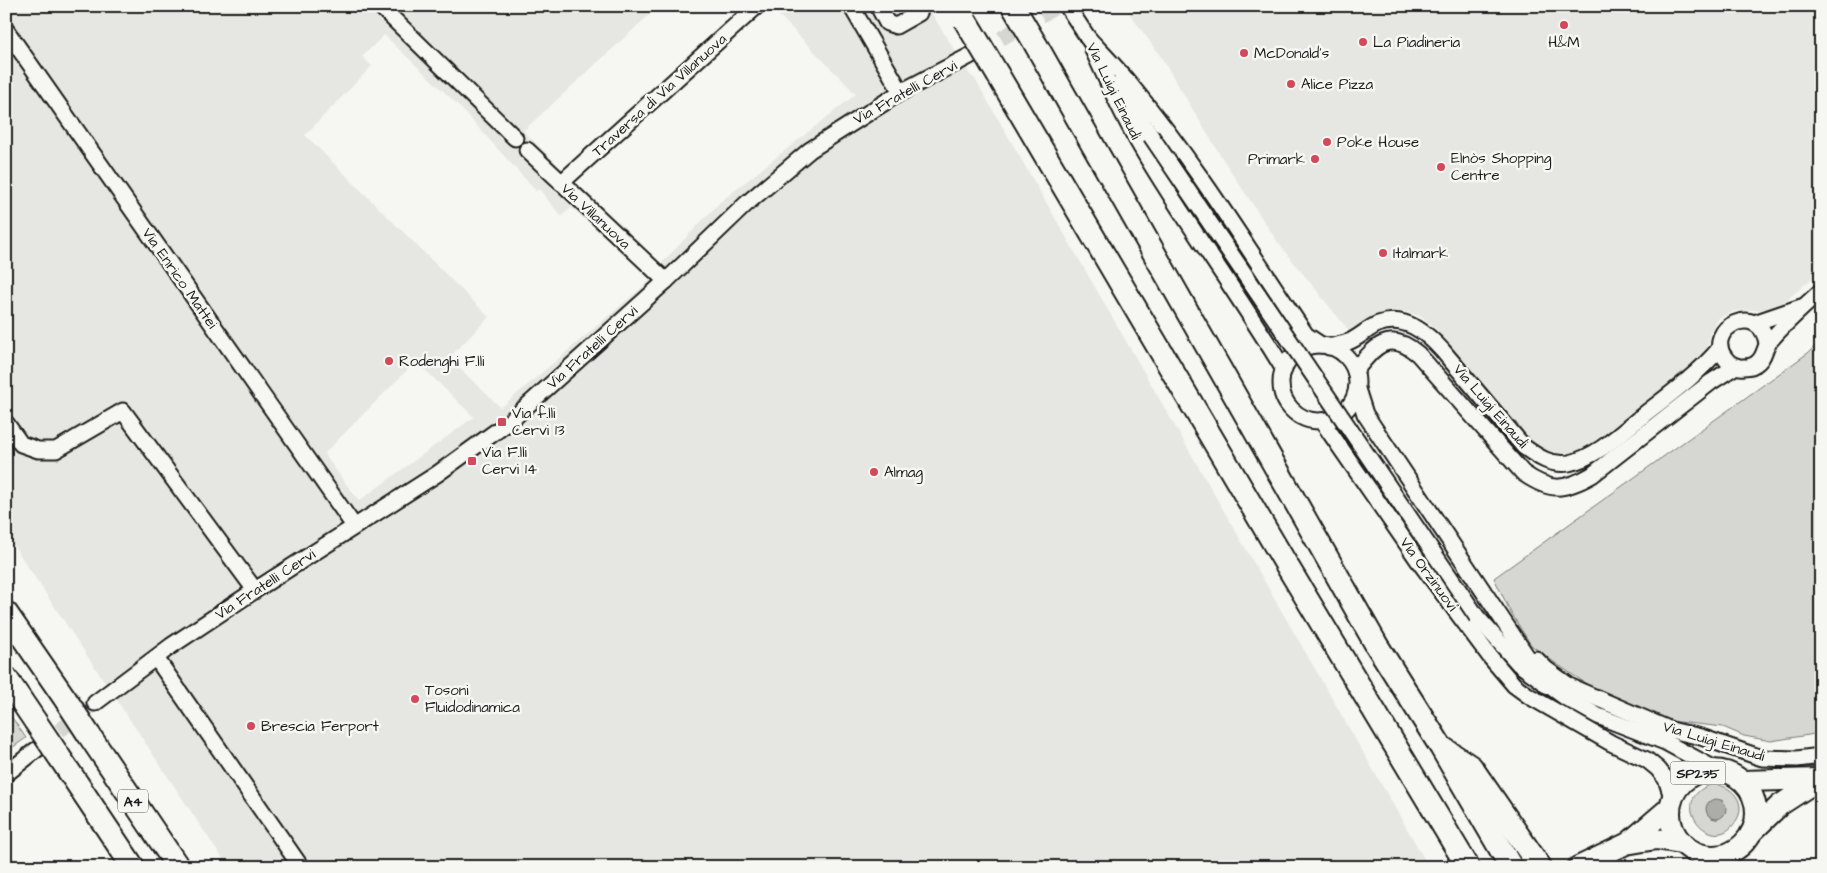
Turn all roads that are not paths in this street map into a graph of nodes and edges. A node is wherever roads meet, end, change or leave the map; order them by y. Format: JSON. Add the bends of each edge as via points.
{"nodes":[{"id":1,"x":380,"y":6,"type":"edge"},
{"id":2,"x":757,"y":6,"type":"edge"},
{"id":3,"x":851,"y":6,"type":"edge"},
{"id":4,"x":878,"y":6,"type":"edge"},
{"id":5,"x":921,"y":6,"type":"edge"},
{"id":6,"x":1013,"y":6,"type":"edge"},
{"id":7,"x":1070,"y":11,"type":"edge"},
{"id":8,"x":961,"y":13,"type":"edge"},
{"id":9,"x":6,"y":30,"type":"edge"},
{"id":10,"x":1087,"y":37,"type":"junction"},
{"id":11,"x":981,"y":50,"type":"tunnel mouth"},
{"id":12,"x":900,"y":92,"type":"junction"},
{"id":13,"x":515,"y":138,"type":"dead end"},
{"id":14,"x":527,"y":150,"type":"dead end"},
{"id":15,"x":561,"y":183,"type":"junction"},
{"id":16,"x":666,"y":281,"type":"junction"},
{"id":17,"x":1821,"y":291,"type":"edge"},
{"id":18,"x":1803,"y":307,"type":"junction"},
{"id":19,"x":1754,"y":323,"type":"junction"},
{"id":20,"x":1767,"y":344,"type":"junction"},
{"id":21,"x":1325,"y":346,"type":"junction"},
{"id":22,"x":1720,"y":348,"type":"junction"},
{"id":23,"x":1736,"y":366,"type":"junction"},
{"id":24,"x":1284,"y":370,"type":"junction"},
{"id":25,"x":1355,"y":371,"type":"junction"},
{"id":26,"x":1357,"y":389,"type":"junction"},
{"id":27,"x":1322,"y":421,"type":"junction"},
{"id":28,"x":6,"y":422,"type":"edge"},
{"id":29,"x":354,"y":526,"type":"junction"},
{"id":30,"x":255,"y":590,"type":"junction"},
{"id":31,"x":6,"y":613,"type":"edge"},
{"id":32,"x":1514,"y":637,"type":"junction"},
{"id":33,"x":156,"y":658,"type":"junction"},
{"id":34,"x":1519,"y":664,"type":"junction"},
{"id":35,"x":6,"y":678,"type":"edge"},
{"id":36,"x":1546,"y":685,"type":"junction"},
{"id":37,"x":95,"y":703,"type":"tunnel mouth"},
{"id":38,"x":1554,"y":709,"type":"junction"},
{"id":39,"x":36,"y":750,"type":"tunnel mouth"},
{"id":40,"x":1821,"y":756,"type":"edge"},
{"id":41,"x":1717,"y":770,"type":"junction"},
{"id":42,"x":6,"y":774,"type":"edge"},
{"id":43,"x":1820,"y":779,"type":"edge"},
{"id":44,"x":1742,"y":781,"type":"junction"},
{"id":45,"x":1476,"y":790,"type":"junction"},
{"id":46,"x":1671,"y":802,"type":"junction"},
{"id":47,"x":1751,"y":833,"type":"junction"},
{"id":48,"x":1449,"y":836,"type":"junction"},
{"id":49,"x":1681,"y":843,"type":"junction"},
{"id":50,"x":1626,"y":844,"type":"junction"},
{"id":51,"x":134,"y":867,"type":"edge"},
{"id":52,"x":178,"y":867,"type":"edge"},
{"id":53,"x":301,"y":867,"type":"edge"},
{"id":54,"x":1454,"y":867,"type":"edge"},
{"id":55,"x":1468,"y":867,"type":"edge"},
{"id":56,"x":1511,"y":867,"type":"edge"},
{"id":57,"x":1540,"y":867,"type":"edge"},
{"id":58,"x":1578,"y":867,"type":"edge"}],
"edges":[{"from":1,"to":13,"type":"street"},
{"from":2,"to":15,"type":"street","name":"Traversa di Via Villanuova"},
{"from":3,"to":12,"type":"street"},
{"from":4,"to":5,"type":"street","via":[[887,22],[896,26],[919,13]]},
{"from":6,"to":45,"type":"highway","bridge":true,"via":[[1376,644],[1441,748]]},
{"from":7,"to":10,"type":"street"},
{"from":8,"to":48,"type":"highway","bridge":true},
{"from":9,"to":29,"type":"street","name":"Via Enrico Mattei"},
{"from":10,"to":21,"type":"street","name":"Via Luigi Einaudi","via":[[1133,87],[1189,161],[1306,335]]},
{"from":10,"to":24,"type":"street","name":"Via Luigi Einaudi","via":[[1116,102],[1142,149]]},
{"from":10,"to":34,"type":"street","bridge":true,"via":[[1150,136],[1477,617]]},
{"from":11,"to":12,"type":"street","name":"Via Fratelli Cervi"},
{"from":12,"to":16,"type":"street","name":"Via Fratelli Cervi","via":[[810,150],[746,204]]},
{"from":14,"to":15,"type":"street","name":"Via Villanuova"},
{"from":15,"to":16,"type":"street","name":"Via Villanuova"},
{"from":16,"to":29,"type":"street","name":"Via Fratelli Cervi","via":[[492,436]]},
{"from":17,"to":18,"type":"street","name":"Via Luigi Einaudi"},
{"from":18,"to":19,"type":"street","name":"Via Luigi Einaudi"},
{"from":18,"to":20,"type":"street","name":"Via Luigi Einaudi"},
{"from":19,"to":20,"type":"street","via":[[1763,332]]},
{"from":19,"to":22,"type":"street","name":"Via Luigi Einaudi","via":[[1741,321],[1729,325],[1722,335]]},
{"from":20,"to":23,"type":"street","name":"Via Luigi Einaudi","via":[[1766,352],[1757,363],[1743,368]]},
{"from":21,"to":22,"type":"street","name":"Via Luigi Einaudi","via":[[1349,342],[1378,324],[1391,321],[1417,327],[1442,350],[1524,446],[1552,464],[1579,460],[1609,443],[1700,370]]},
{"from":21,"to":24,"type":"street","name":"Via Luigi Einaudi","via":[[1298,352]]},
{"from":21,"to":25,"type":"street","name":"Via Luigi Einaudi","via":[[1345,356]]},
{"from":22,"to":23,"type":"street","via":[[1726,359]]},
{"from":23,"to":25,"type":"street","name":"Via Luigi Einaudi","via":[[1592,475],[1564,488],[1536,482],[1514,465],[1408,346],[1391,341],[1380,344]]},
{"from":24,"to":27,"type":"street","via":[[1283,394],[1289,406],[1298,415]]},
{"from":25,"to":26,"type":"street","name":"Via Luigi Einaudi"},
{"from":26,"to":27,"type":"street","via":[[1345,411]]},
{"from":26,"to":32,"type":"street","name":"Via Luigi Einaudi","via":[[1365,414]]},
{"from":27,"to":38,"type":"street","name":"Via Orzinuovi","via":[[1490,658],[1514,685]]},
{"from":28,"to":30,"type":"street","via":[[21,444],[38,450],[56,450],[123,411]]},
{"from":29,"to":30,"type":"street","name":"Via Fratelli Cervi"},
{"from":30,"to":33,"type":"street","name":"Via Fratelli Cervi"},
{"from":31,"to":52,"type":"highway","number":"A4","bridge":true},
{"from":32,"to":36,"type":"street","name":"Via Luigi Einaudi"},
{"from":32,"to":40,"type":"street","name":"Via Luigi Einaudi","via":[[1546,669],[1571,687],[1671,730],[1762,758]]},
{"from":33,"to":37,"type":"street","name":"Via Fratelli Cervi"},
{"from":33,"to":53,"type":"street"},
{"from":34,"to":36,"type":"street"},
{"from":34,"to":38,"type":"street","name":"Via Orzinuovi"},
{"from":35,"to":51,"type":"highway","number":"A4","bridge":true},
{"from":36,"to":41,"type":"street","via":[[1598,716],[1664,742]]},
{"from":38,"to":46,"type":"street","name":"Via Orzinuovi","via":[[1647,760],[1666,779]]},
{"from":39,"to":42,"type":"street"},
{"from":41,"to":44,"type":"main road","number":"SP235"},
{"from":41,"to":46,"type":"main road","number":"SP235","via":[[1702,771],[1684,780]]},
{"from":43,"to":44,"type":"main road"},
{"from":43,"to":47,"type":"main road","via":[[1780,805]]},
{"from":44,"to":47,"type":"main road","number":"SP235","via":[[1754,801],[1756,816]]},
{"from":45,"to":56,"type":"highway"},
{"from":45,"to":57,"type":"highway"},
{"from":46,"to":49,"type":"main road","via":[[1673,830]]},
{"from":46,"to":50,"type":"main road"},
{"from":47,"to":49,"type":"main road","via":[[1741,846],[1727,854],[1711,856],[1694,852]]},
{"from":48,"to":54,"type":"highway"},
{"from":48,"to":55,"type":"highway"},
{"from":49,"to":50,"type":"main road","via":[[1656,839]]},
{"from":50,"to":58,"type":"main road"}]}
